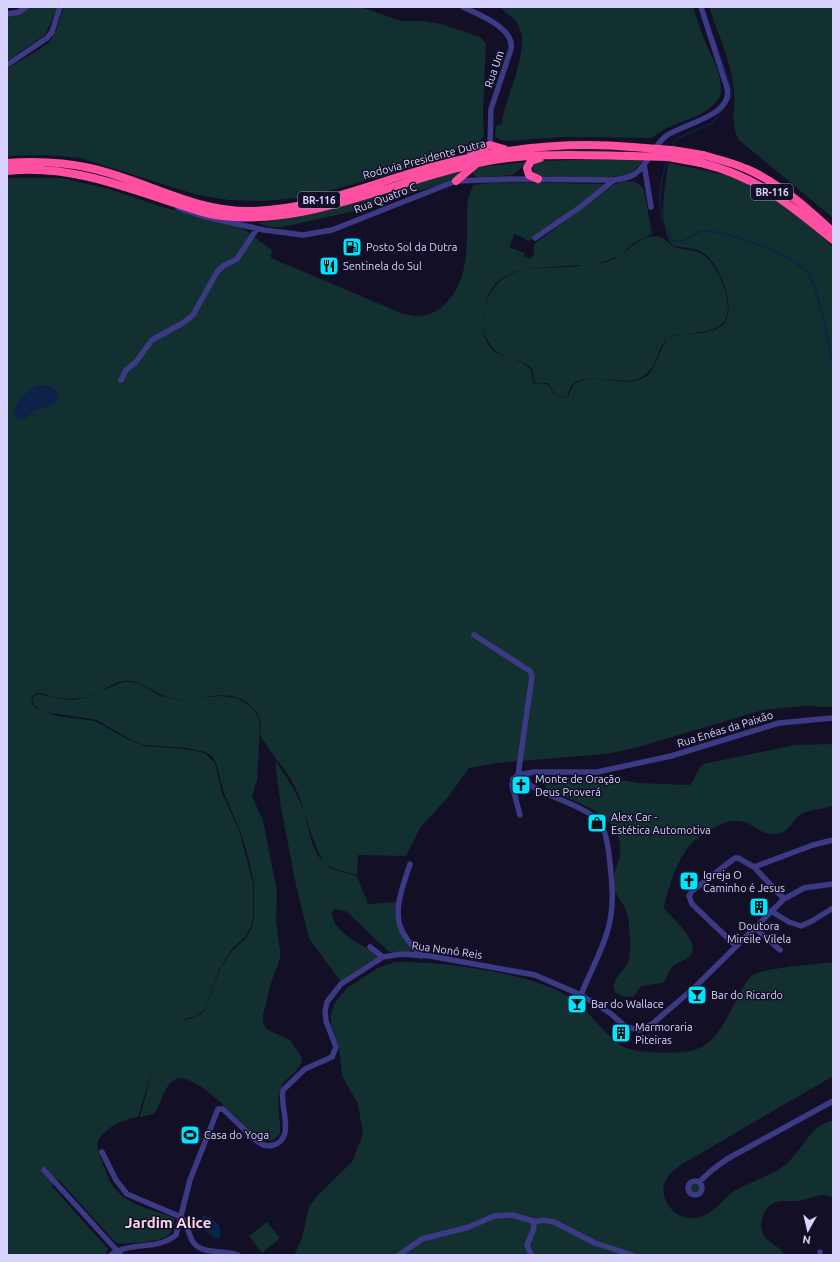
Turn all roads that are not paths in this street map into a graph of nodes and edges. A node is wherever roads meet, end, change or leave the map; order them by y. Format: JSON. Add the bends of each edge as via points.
{"nodes":[{"id":1,"x":26,"y":7,"type":"edge"},
{"id":2,"x":60,"y":7,"type":"edge"},
{"id":3,"x":463,"y":7,"type":"edge"},
{"id":4,"x":701,"y":7,"type":"edge"},
{"id":5,"x":7,"y":14,"type":"edge"},
{"id":6,"x":7,"y":65,"type":"edge"},
{"id":7,"x":490,"y":145,"type":"junction"},
{"id":8,"x":512,"y":149,"type":"junction"},
{"id":9,"x":632,"y":151,"type":"junction"},
{"id":10,"x":552,"y":154,"type":"junction"},
{"id":11,"x":702,"y":159,"type":"junction"},
{"id":12,"x":7,"y":163,"type":"edge"},
{"id":13,"x":477,"y":163,"type":"junction"},
{"id":14,"x":443,"y":164,"type":"junction"},
{"id":15,"x":644,"y":164,"type":"junction"},
{"id":16,"x":7,"y":171,"type":"edge"},
{"id":17,"x":538,"y":179,"type":"junction"},
{"id":18,"x":106,"y":180,"type":"junction"},
{"id":19,"x":614,"y":180,"type":"junction"},
{"id":20,"x":456,"y":181,"type":"junction"},
{"id":21,"x":651,"y":207,"type":"dead end"},
{"id":22,"x":256,"y":230,"type":"dead end"},
{"id":23,"x":833,"y":232,"type":"edge"},
{"id":24,"x":535,"y":238,"type":"dead end"},
{"id":25,"x":833,"y":240,"type":"edge"},
{"id":26,"x":121,"y":380,"type":"dead end"},
{"id":27,"x":474,"y":635,"type":"dead end"},
{"id":28,"x":833,"y":718,"type":"edge"},
{"id":29,"x":518,"y":775,"type":"junction"},
{"id":30,"x":520,"y":814,"type":"dead end"},
{"id":31,"x":833,"y":840,"type":"edge"},
{"id":32,"x":410,"y":864,"type":"dead end"},
{"id":33,"x":754,"y":867,"type":"junction"},
{"id":34,"x":833,"y":884,"type":"edge"},
{"id":35,"x":784,"y":899,"type":"junction"},
{"id":36,"x":833,"y":908,"type":"edge"},
{"id":37,"x":771,"y":911,"type":"junction"},
{"id":38,"x":755,"y":928,"type":"junction"},
{"id":39,"x":736,"y":946,"type":"junction"},
{"id":40,"x":370,"y":947,"type":"dead end"},
{"id":41,"x":780,"y":950,"type":"dead end"},
{"id":42,"x":421,"y":956,"type":"junction"},
{"id":43,"x":383,"y":957,"type":"junction"},
{"id":44,"x":581,"y":995,"type":"junction"},
{"id":45,"x":833,"y":1101,"type":"edge"},
{"id":46,"x":102,"y":1152,"type":"dead end"},
{"id":47,"x":44,"y":1170,"type":"dead end"},
{"id":48,"x":699,"y":1182,"type":"dead end"},
{"id":49,"x":180,"y":1217,"type":"junction"},
{"id":50,"x":534,"y":1222,"type":"junction"},
{"id":51,"x":119,"y":1253,"type":"edge"},
{"id":52,"x":111,"y":1255,"type":"edge"},
{"id":53,"x":238,"y":1255,"type":"edge"},
{"id":54,"x":399,"y":1255,"type":"edge"},
{"id":55,"x":531,"y":1255,"type":"edge"},
{"id":56,"x":632,"y":1255,"type":"edge"}],
"edges":[{"from":1,"to":5,"type":"street"},
{"from":2,"to":6,"type":"street","via":[[52,32],[47,38]]},
{"from":3,"to":7,"type":"street","name":"Rua Um","via":[[505,30],[512,44],[491,109]]},
{"from":4,"to":15,"type":"street","name":"Rua Quatro C","via":[[728,92],[727,99],[723,106],[707,117],[663,140]]},
{"from":7,"to":8,"type":"highway"},
{"from":7,"to":14,"type":"highway"},
{"from":8,"to":9,"type":"highway","name":"Rodovia Presidente Dutra","number":"BR-116","via":[[603,144]]},
{"from":8,"to":14,"type":"highway","name":"Rodovia Presidente Dutra","number":"BR-116"},
{"from":9,"to":10,"type":"highway","name":"Rodovia Presidente Dutra","number":"BR-116"},
{"from":9,"to":11,"type":"highway","name":"Rodovia Presidente Dutra","number":"BR-116","bridge":true,"via":[[668,158]]},
{"from":10,"to":13,"type":"highway","name":"Rodovia Presidente Dutra","number":"BR-116"},
{"from":10,"to":17,"type":"highway","via":[[529,163],[527,172]]},
{"from":11,"to":23,"type":"highway","name":"Rodovia Presidente Dutra","number":"BR-116","via":[[748,170],[772,183]]},
{"from":11,"to":25,"type":"highway","name":"Rodovia Presidente Dutra","number":"BR-116","via":[[773,192]]},
{"from":12,"to":14,"type":"highway","name":"Rodovia Presidente Dutra","number":"BR-116","via":[[53,162],[90,168],[196,204],[224,210],[251,211],[306,204]]},
{"from":13,"to":18,"type":"highway","name":"Rodovia Presidente Dutra","number":"BR-116","via":[[320,208],[265,218],[210,214]]},
{"from":13,"to":20,"type":"highway"},
{"from":15,"to":19,"type":"street","name":"Rua Quatro C","via":[[634,174]]},
{"from":15,"to":21,"type":"street"},
{"from":16,"to":18,"type":"highway","name":"Rodovia Presidente Dutra","number":"BR-116","via":[[54,170]]},
{"from":17,"to":19,"type":"street","name":"Rua Quatro C"},
{"from":17,"to":20,"type":"street","name":"Rua Quatro C"},
{"from":18,"to":20,"type":"street","name":"Rua Quatro C","via":[[202,216],[264,230],[303,235],[332,230]]},
{"from":19,"to":24,"type":"street"},
{"from":22,"to":26,"type":"street","via":[[237,259],[217,272],[193,315],[184,323],[152,340],[136,362],[126,370]]},
{"from":27,"to":29,"type":"street","via":[[530,671],[532,681]]},
{"from":28,"to":29,"type":"street","name":"Rua Enéas da Paixão","via":[[779,723],[671,756],[597,772],[534,772]]},
{"from":29,"to":30,"type":"street","via":[[513,779],[512,785]]},
{"from":29,"to":44,"type":"street","via":[[528,784],[589,814],[600,822],[604,830],[611,872],[611,915]]},
{"from":31,"to":33,"type":"street"},
{"from":32,"to":42,"type":"street","via":[[399,898],[398,921],[404,936]]},
{"from":33,"to":35,"type":"street"},
{"from":33,"to":39,"type":"street","via":[[743,859],[735,858],[689,896],[692,904]]},
{"from":34,"to":35,"type":"street","name":"Rua Nonô Reis","via":[[804,888]]},
{"from":35,"to":37,"type":"street","name":"Rua Nonô Reis"},
{"from":36,"to":37,"type":"street","via":[[801,926]]},
{"from":37,"to":38,"type":"street","name":"Rua Nonô Reis"},
{"from":38,"to":39,"type":"street","name":"Rua Nonô Reis"},
{"from":38,"to":41,"type":"street"},
{"from":39,"to":44,"type":"street","name":"Rua Nonô Reis","via":[[694,988],[643,1030],[626,1027],[607,1010]]},
{"from":40,"to":43,"type":"street"},
{"from":42,"to":43,"type":"street","name":"Rua Nonô Reis","via":[[401,954]]},
{"from":42,"to":44,"type":"street","name":"Rua Nonô Reis","via":[[530,974]]},
{"from":43,"to":49,"type":"street","name":"Rua Nonô Reis","via":[[341,984],[327,1002],[326,1021],[335,1044],[335,1052],[330,1058],[305,1069],[283,1090],[286,1129],[280,1141],[270,1146],[260,1143],[222,1108],[217,1110],[190,1180]]},
{"from":45,"to":48,"type":"street","via":[[727,1159]]},
{"from":46,"to":49,"type":"street","via":[[116,1180],[127,1194]]},
{"from":47,"to":51,"type":"street"},
{"from":49,"to":51,"type":"street","via":[[177,1233],[171,1239]]},
{"from":49,"to":53,"type":"street","via":[[186,1222],[194,1242],[204,1250]]},
{"from":50,"to":54,"type":"street","via":[[512,1215],[494,1216],[469,1227],[422,1239]]},
{"from":50,"to":55,"type":"street","via":[[528,1245]]},
{"from":50,"to":56,"type":"street","via":[[554,1222],[595,1244]]},
{"from":51,"to":52,"type":"street"}]}
